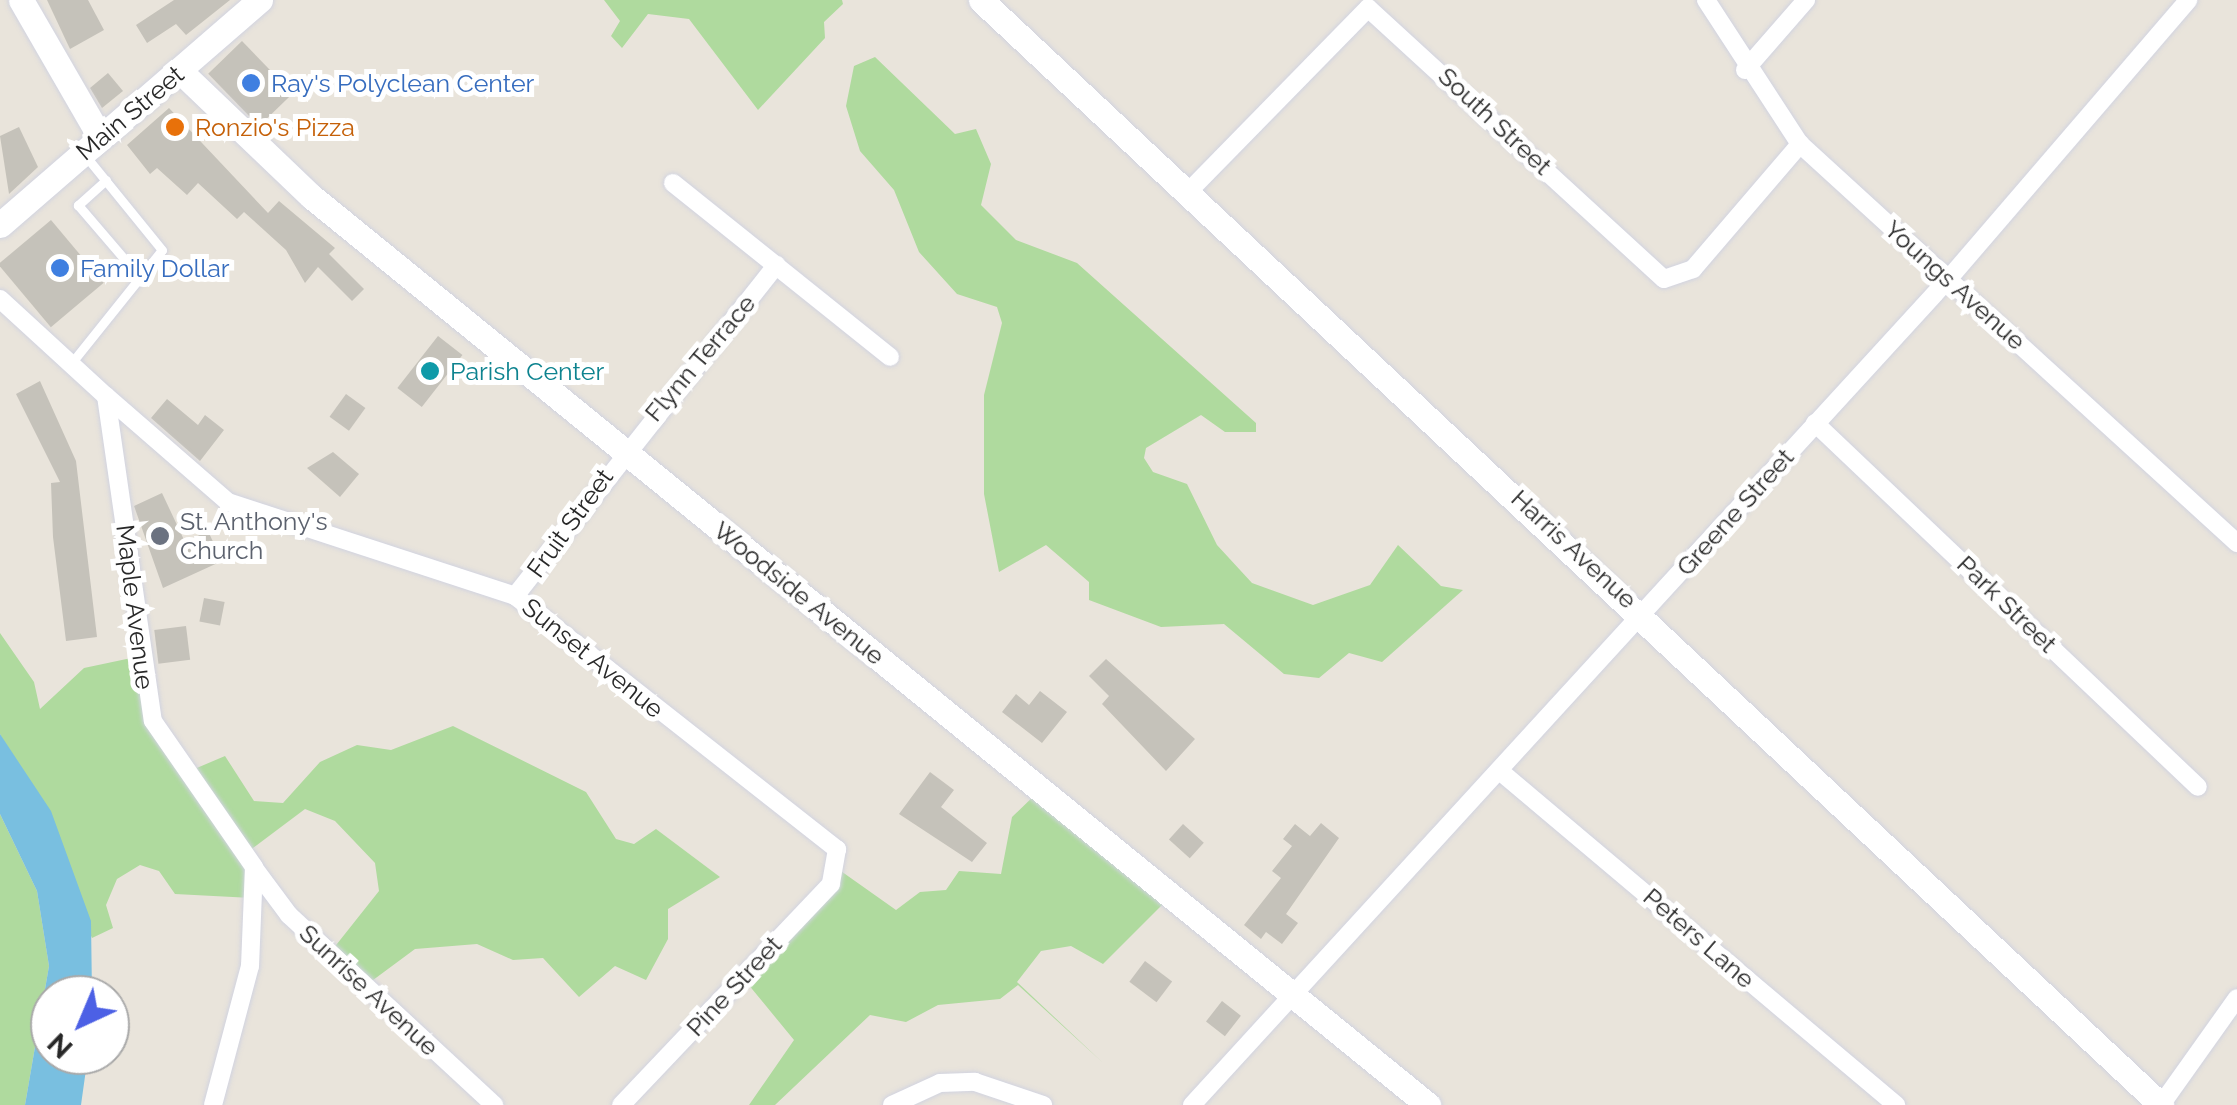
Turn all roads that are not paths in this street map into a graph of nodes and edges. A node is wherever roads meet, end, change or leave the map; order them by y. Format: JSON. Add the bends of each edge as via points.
{"nodes":[{"id":1,"x":21,"y":0,"type":"edge"},
{"id":2,"x":260,"y":0,"type":"edge"},
{"id":3,"x":981,"y":0,"type":"edge"},
{"id":4,"x":1706,"y":0,"type":"edge"},
{"id":5,"x":1806,"y":0,"type":"edge"},
{"id":6,"x":2188,"y":0,"type":"edge"},
{"id":7,"x":1745,"y":70,"type":"junction"},
{"id":8,"x":180,"y":72,"type":"junction"},
{"id":9,"x":92,"y":144,"type":"junction"},
{"id":10,"x":1800,"y":144,"type":"junction"},
{"id":11,"x":106,"y":180,"type":"junction"},
{"id":12,"x":673,"y":183,"type":"dead end"},
{"id":13,"x":1189,"y":190,"type":"junction"},
{"id":14,"x":0,"y":226,"type":"edge"},
{"id":15,"x":776,"y":266,"type":"junction"},
{"id":16,"x":138,"y":274,"type":"junction"},
{"id":17,"x":1951,"y":276,"type":"junction"},
{"id":18,"x":0,"y":299,"type":"edge"},
{"id":19,"x":890,"y":357,"type":"dead end"},
{"id":20,"x":73,"y":361,"type":"junction"},
{"id":21,"x":106,"y":396,"type":"junction"},
{"id":22,"x":1815,"y":423,"type":"junction"},
{"id":23,"x":624,"y":449,"type":"junction"},
{"id":24,"x":2237,"y":543,"type":"edge"},
{"id":25,"x":515,"y":596,"type":"junction"},
{"id":26,"x":1644,"y":614,"type":"junction"},
{"id":27,"x":1501,"y":772,"type":"junction"},
{"id":28,"x":2198,"y":786,"type":"dead end"},
{"id":29,"x":839,"y":862,"type":"joint"},
{"id":30,"x":254,"y":867,"type":"junction"},
{"id":31,"x":1293,"y":994,"type":"junction"},
{"id":32,"x":2237,"y":998,"type":"edge"},
{"id":33,"x":213,"y":1105,"type":"edge"},
{"id":34,"x":494,"y":1105,"type":"edge"},
{"id":35,"x":620,"y":1105,"type":"edge"},
{"id":36,"x":892,"y":1105,"type":"edge"},
{"id":37,"x":1043,"y":1105,"type":"edge"},
{"id":38,"x":1192,"y":1105,"type":"edge"},
{"id":39,"x":1428,"y":1105,"type":"edge"},
{"id":40,"x":1896,"y":1105,"type":"edge"},
{"id":41,"x":2161,"y":1105,"type":"edge"}],
"edges":[{"from":1,"to":9,"type":"street"},
{"from":2,"to":8,"type":"street","name":"Main Street"},
{"from":3,"to":13,"type":"street","name":"Harris Avenue"},
{"from":4,"to":7,"type":"street","name":"Youngs Avenue"},
{"from":5,"to":7,"type":"street"},
{"from":6,"to":17,"type":"street","name":"Greene Street"},
{"from":7,"to":10,"type":"street","name":"Youngs Avenue"},
{"from":8,"to":9,"type":"street","name":"Main Street"},
{"from":8,"to":23,"type":"street","name":"Woodside Avenue","via":[[312,197]]},
{"from":9,"to":11,"type":"lane"},
{"from":9,"to":14,"type":"street","name":"Main Street"},
{"from":10,"to":13,"type":"street","name":"South Street","via":[[1693,269],[1664,279],[1368,8]]},
{"from":10,"to":17,"type":"street","name":"Youngs Avenue"},
{"from":11,"to":16,"type":"lane","via":[[162,250]]},
{"from":11,"to":16,"type":"lane","via":[[78,205]]},
{"from":12,"to":15,"type":"street"},
{"from":13,"to":26,"type":"street","name":"Harris Avenue"},
{"from":15,"to":19,"type":"street"},
{"from":15,"to":23,"type":"street","name":"Flynn Terrace"},
{"from":16,"to":20,"type":"lane"},
{"from":17,"to":22,"type":"street","name":"Greene Street"},
{"from":17,"to":24,"type":"street","name":"Youngs Avenue"},
{"from":18,"to":20,"type":"street"},
{"from":20,"to":21,"type":"street"},
{"from":21,"to":25,"type":"street","name":"Sunset Avenue","via":[[228,502]]},
{"from":21,"to":30,"type":"street","name":"Maple Avenue","via":[[152,718]]},
{"from":22,"to":26,"type":"street","name":"Greene Street"},
{"from":22,"to":28,"type":"street","name":"Park Street"},
{"from":23,"to":25,"type":"street","name":"Fruit Street"},
{"from":23,"to":31,"type":"street","name":"Woodside Avenue"},
{"from":25,"to":29,"type":"street","name":"Sunset Avenue","via":[[818,829]]},
{"from":26,"to":27,"type":"street","name":"Greene Street"},
{"from":26,"to":41,"type":"street","name":"Harris Avenue"},
{"from":27,"to":31,"type":"street","name":"Greene Street"},
{"from":27,"to":40,"type":"street","name":"Peters Lane"},
{"from":29,"to":35,"type":"street","name":"Pine Street","via":[[831,884]]},
{"from":30,"to":33,"type":"street","via":[[250,966]]},
{"from":30,"to":34,"type":"street","name":"Sunrise Avenue","via":[[288,914]]},
{"from":31,"to":38,"type":"street","name":"Greene Street"},
{"from":31,"to":39,"type":"street","name":"Woodside Avenue"},
{"from":32,"to":41,"type":"street"},
{"from":36,"to":37,"type":"street","via":[[925,1088],[975,1082]]}]}
